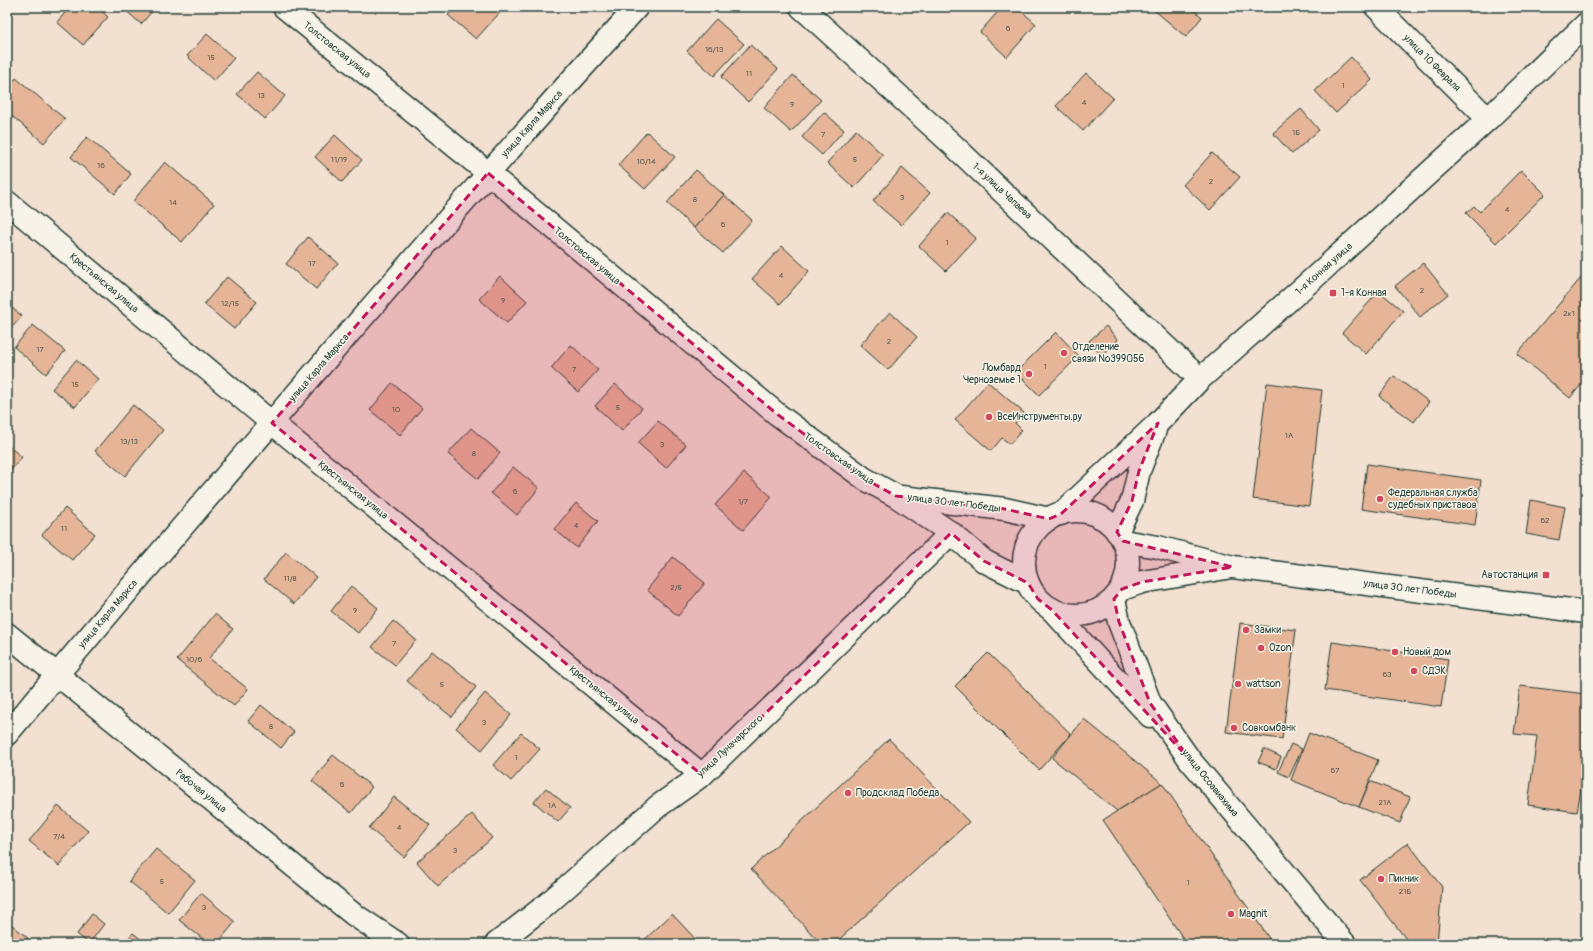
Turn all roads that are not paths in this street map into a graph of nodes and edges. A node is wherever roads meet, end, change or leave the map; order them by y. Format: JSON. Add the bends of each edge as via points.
{"nodes":[{"id":1,"x":284,"y":7,"type":"edge"},
{"id":2,"x":637,"y":7,"type":"edge"},
{"id":3,"x":801,"y":7,"type":"edge"},
{"id":4,"x":1376,"y":7,"type":"edge"},
{"id":5,"x":1586,"y":24,"type":"edge"},
{"id":6,"x":1488,"y":119,"type":"junction"},
{"id":7,"x":488,"y":172,"type":"junction"},
{"id":8,"x":7,"y":202,"type":"edge"},
{"id":9,"x":1200,"y":379,"type":"junction"},
{"id":10,"x":272,"y":423,"type":"junction"},
{"id":11,"x":1158,"y":423,"type":"junction"},
{"id":12,"x":896,"y":496,"type":"junction"},
{"id":13,"x":1055,"y":516,"type":"junction"},
{"id":14,"x":951,"y":533,"type":"junction"},
{"id":15,"x":1120,"y":536,"type":"junction"},
{"id":16,"x":1233,"y":567,"type":"junction"},
{"id":17,"x":1028,"y":583,"type":"junction"},
{"id":18,"x":1118,"y":594,"type":"junction"},
{"id":19,"x":1052,"y":610,"type":"junction"},
{"id":20,"x":1586,"y":612,"type":"edge"},
{"id":21,"x":7,"y":634,"type":"edge"},
{"id":22,"x":57,"y":675,"type":"junction"},
{"id":23,"x":7,"y":734,"type":"edge"},
{"id":24,"x":1190,"y":760,"type":"junction"},
{"id":25,"x":702,"y":775,"type":"junction"},
{"id":26,"x":398,"y":944,"type":"edge"},
{"id":27,"x":496,"y":944,"type":"edge"},
{"id":28,"x":1345,"y":944,"type":"edge"}],
"edges":[{"from":1,"to":7,"type":"street","name":"Толстовская улица"},
{"from":2,"to":7,"type":"street","name":"улица Карла Маркса"},
{"from":3,"to":9,"type":"street","name":"1-я улица Чапаева","via":[[952,144]]},
{"from":4,"to":6,"type":"street","name":"улица 10 Февраля"},
{"from":5,"to":6,"type":"street","name":"1-я Конная улица"},
{"from":6,"to":9,"type":"street","name":"1-я Конная улица"},
{"from":7,"to":10,"type":"street","name":"улица Карла Маркса"},
{"from":7,"to":12,"type":"street","name":"Толстовская улица","via":[[778,414],[866,479]]},
{"from":8,"to":10,"type":"street","name":"Крестьянская улица"},
{"from":9,"to":11,"type":"street","name":"1-я Конная улица"},
{"from":10,"to":22,"type":"street","name":"улица Карла Маркса"},
{"from":10,"to":25,"type":"street","name":"Крестьянская улица"},
{"from":11,"to":13,"type":"street","name":"1-я Конная улица"},
{"from":11,"to":15,"type":"street","via":[[1139,471]]},
{"from":12,"to":13,"type":"street","name":"улица 30 лет Победы"},
{"from":12,"to":14,"type":"street","name":"улица 30 лет Победы"},
{"from":13,"to":15,"type":"street","name":"улица 30 лет Победы","via":[[1076,512],[1092,514],[1105,521]]},
{"from":13,"to":17,"type":"street","name":"улица 30 лет Победы","via":[[1036,531],[1027,547],[1024,565]]},
{"from":14,"to":17,"type":"street","name":"улица 30 лет Победы","via":[[984,561]]},
{"from":14,"to":25,"type":"street","name":"улица Луначарского"},
{"from":15,"to":16,"type":"street","name":"улица 30 лет Победы"},
{"from":15,"to":18,"type":"street","via":[[1128,562],[1127,573]]},
{"from":16,"to":18,"type":"street","name":"улица 30 лет Победы","via":[[1142,582]]},
{"from":16,"to":20,"type":"street","name":"улица 30 лет Победы"},
{"from":17,"to":19,"type":"street","name":"улица 30 лет Победы","via":[[1038,599]]},
{"from":18,"to":19,"type":"street","name":"улица 30 лет Победы","via":[[1101,609],[1086,615],[1069,615]]},
{"from":18,"to":24,"type":"street","name":"улица Осоавиахима","via":[[1119,622],[1150,703]]},
{"from":19,"to":24,"type":"street"},
{"from":21,"to":22,"type":"street","name":"Рабочая улица"},
{"from":22,"to":23,"type":"street","name":"улица Карла Маркса"},
{"from":22,"to":26,"type":"street","name":"Рабочая улица","via":[[353,914]]},
{"from":24,"to":28,"type":"street","name":"улица Осоавиахима"},
{"from":25,"to":27,"type":"street","name":"улица Луначарского","via":[[657,807],[545,906]]}]}
